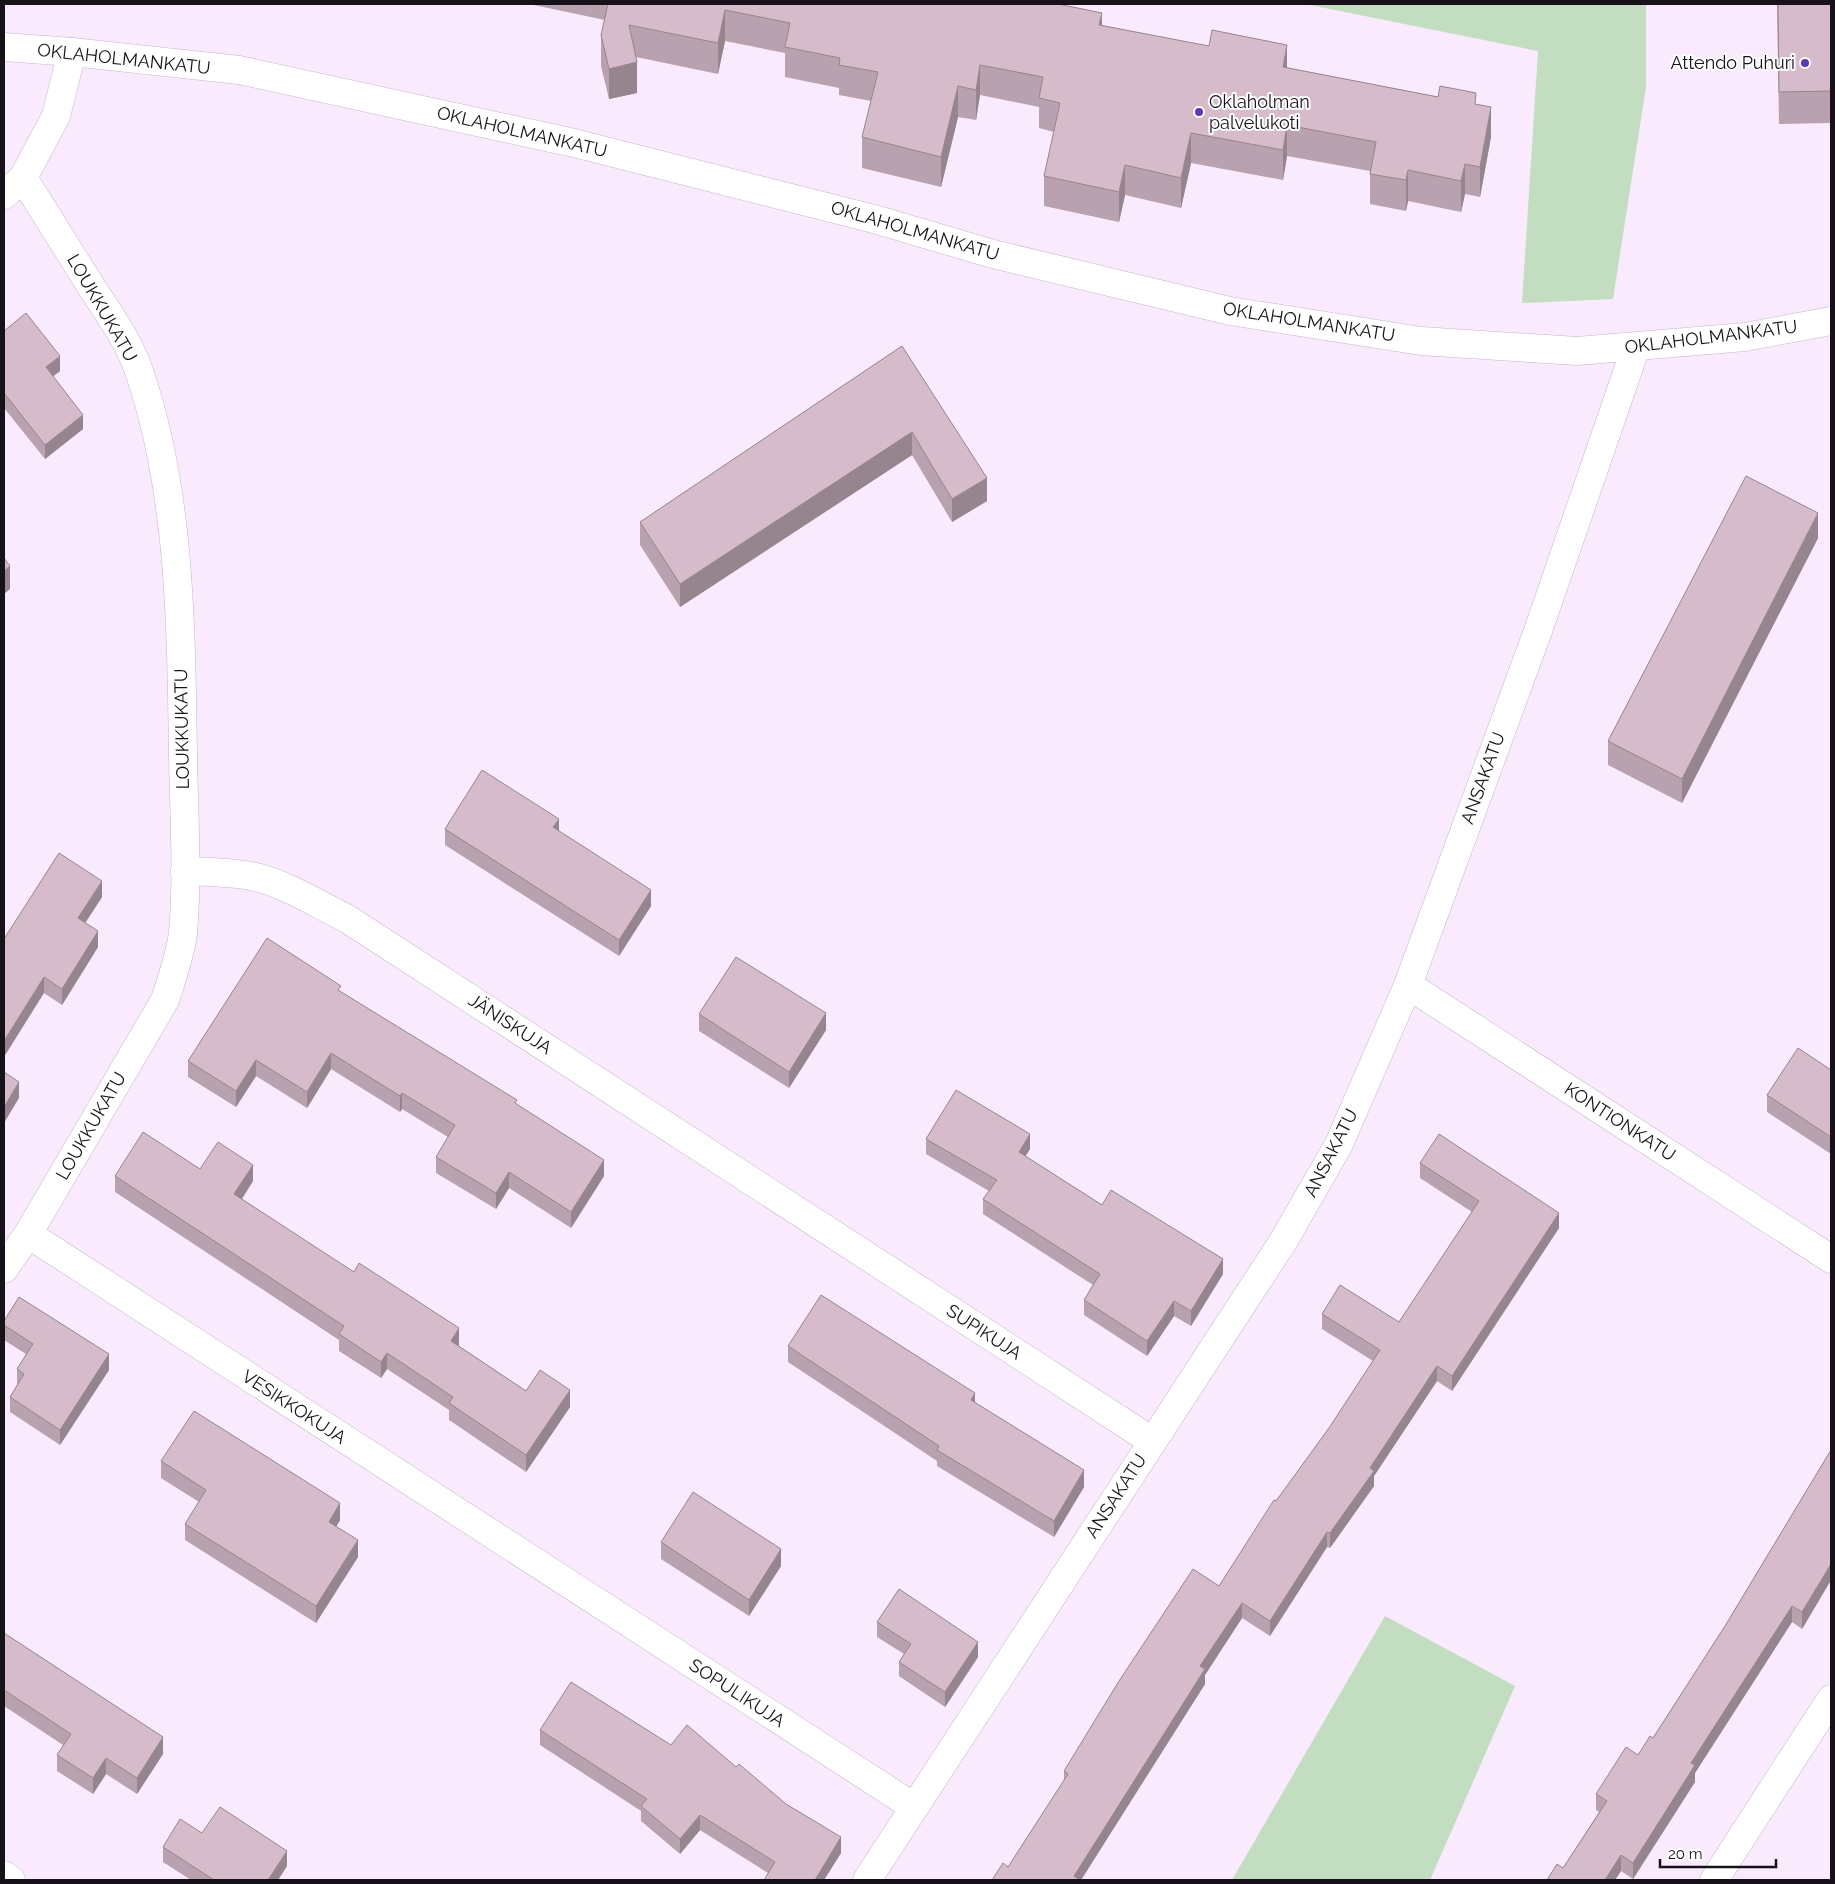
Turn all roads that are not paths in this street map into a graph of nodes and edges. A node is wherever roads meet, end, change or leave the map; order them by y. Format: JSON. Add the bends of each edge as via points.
{"nodes":[{"id":1,"x":4,"y":47,"type":"edge"},
{"id":2,"x":72,"y":52,"type":"junction"},
{"id":3,"x":13,"y":186,"type":"edge"},
{"id":4,"x":1831,"y":322,"type":"edge"},
{"id":5,"x":1636,"y":347,"type":"junction"},
{"id":6,"x":185,"y":871,"type":"junction"},
{"id":7,"x":1408,"y":985,"type":"junction"},
{"id":8,"x":815,"y":1224,"type":"joint"},
{"id":9,"x":28,"y":1234,"type":"junction"},
{"id":10,"x":1831,"y":1260,"type":"edge"},
{"id":11,"x":4,"y":1269,"type":"edge"},
{"id":12,"x":1152,"y":1441,"type":"junction"},
{"id":13,"x":560,"y":1580,"type":"joint"},
{"id":14,"x":1831,"y":1699,"type":"edge"},
{"id":15,"x":914,"y":1807,"type":"junction"},
{"id":16,"x":4,"y":1875,"type":"edge"},
{"id":17,"x":11,"y":1880,"type":"edge"},
{"id":18,"x":867,"y":1880,"type":"edge"},
{"id":19,"x":1714,"y":1880,"type":"edge"}],
"edges":[{"from":1,"to":2,"type":"street","name":"OKLAHOLMANKATU"},
{"from":2,"to":3,"type":"street","via":[[56,116]]},
{"from":2,"to":5,"type":"street","name":"OKLAHOLMANKATU","via":[[239,70],[574,143],[874,219],[993,254],[1230,311],[1437,342],[1577,351]]},
{"from":3,"to":6,"type":"street","name":"LOUKKUKATU","via":[[125,340],[140,373],[153,418],[164,463],[175,554],[182,686]]},
{"from":4,"to":5,"type":"street","name":"OKLAHOLMANKATU","via":[[1745,337]]},
{"from":5,"to":7,"type":"street","name":"ANSAKATU","via":[[1542,618]]},
{"from":6,"to":8,"type":"street","name":"JÄNISKUJA","via":[[228,872],[253,877],[346,918]]},
{"from":6,"to":9,"type":"street","name":"LOUKKUKATU","via":[[183,934],[165,1000]]},
{"from":7,"to":10,"type":"street","name":"KONTIONKATU"},
{"from":7,"to":12,"type":"street","name":"ANSAKATU","via":[[1339,1144],[1284,1240]]},
{"from":8,"to":12,"type":"street","name":"SUPIKUJA"},
{"from":9,"to":11,"type":"street","name":"LOUKKUKATU"},
{"from":9,"to":13,"type":"street","name":"VESIKKOKUJA"},
{"from":12,"to":15,"type":"street","name":"ANSAKATU"},
{"from":13,"to":15,"type":"street","name":"SOPULIKUJA"},
{"from":14,"to":19,"type":"street"},
{"from":15,"to":18,"type":"street","name":"ANSAKATU"},
{"from":16,"to":17,"type":"street"}]}
